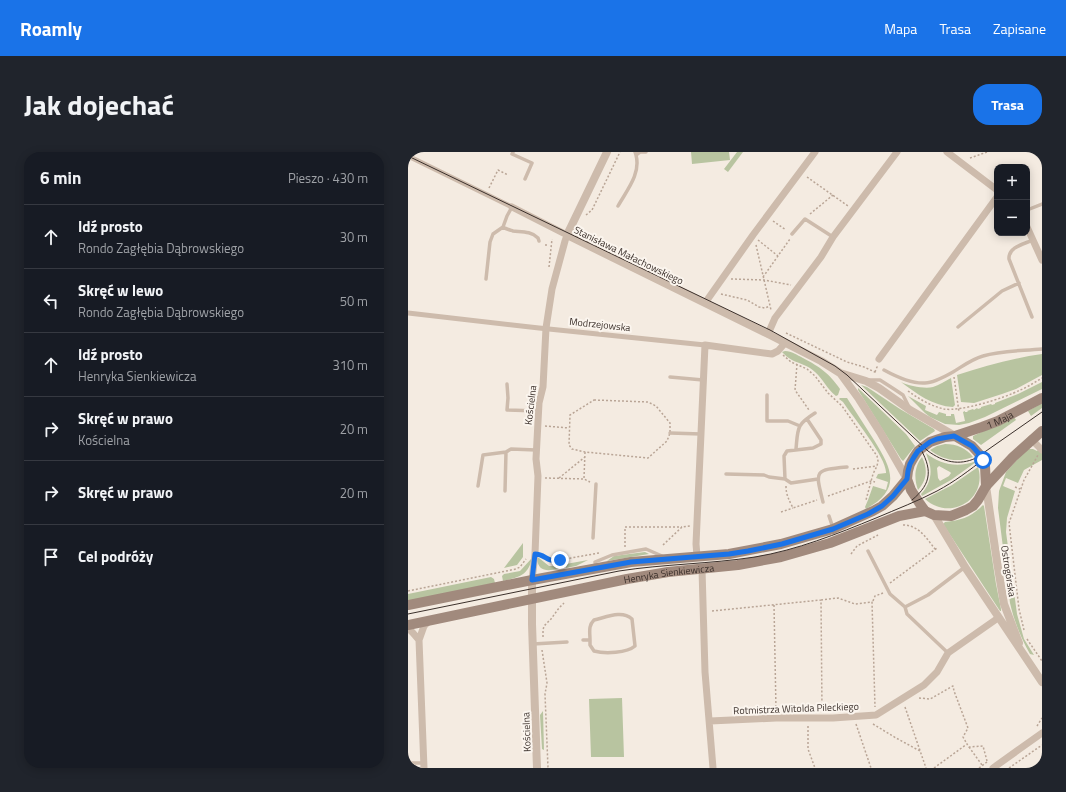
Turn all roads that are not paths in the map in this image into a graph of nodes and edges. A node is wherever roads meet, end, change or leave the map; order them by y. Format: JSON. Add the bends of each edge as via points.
{"nodes":[{"id":1,"x":513,"y":152,"type":"edge"},
{"id":2,"x":607,"y":152,"type":"edge"},
{"id":3,"x":646,"y":152,"type":"edge"},
{"id":4,"x":814,"y":152,"type":"edge"},
{"id":5,"x":897,"y":152,"type":"edge"},
{"id":6,"x":947,"y":152,"type":"edge"},
{"id":7,"x":636,"y":153,"type":"edge"},
{"id":8,"x":408,"y":156,"type":"edge"},
{"id":9,"x":525,"y":179,"type":"dead end"},
{"id":10,"x":994,"y":188,"type":"edge"},
{"id":11,"x":995,"y":200,"type":"edge"},
{"id":12,"x":1042,"y":204,"type":"edge"},
{"id":13,"x":618,"y":206,"type":"dead end"},
{"id":14,"x":512,"y":207,"type":"junction"},
{"id":15,"x":1030,"y":209,"type":"edge"},
{"id":16,"x":503,"y":227,"type":"junction"},
{"id":17,"x":1030,"y":233,"type":"edge"},
{"id":18,"x":792,"y":234,"type":"road end"},
{"id":19,"x":567,"y":235,"type":"junction"},
{"id":20,"x":833,"y":237,"type":"junction"},
{"id":21,"x":1034,"y":240,"type":"junction"},
{"id":22,"x":539,"y":241,"type":"dead end"},
{"id":23,"x":1042,"y":260,"type":"edge"},
{"id":24,"x":486,"y":279,"type":"dead end"},
{"id":25,"x":1018,"y":283,"type":"junction"},
{"id":26,"x":705,"y":303,"type":"junction"},
{"id":27,"x":408,"y":313,"type":"edge"},
{"id":28,"x":1032,"y":317,"type":"dead end"},
{"id":29,"x":958,"y":327,"type":"dead end"},
{"id":30,"x":546,"y":328,"type":"junction"},
{"id":31,"x":768,"y":334,"type":"junction"},
{"id":32,"x":785,"y":343,"type":"junction"},
{"id":33,"x":705,"y":345,"type":"junction"},
{"id":34,"x":1042,"y":348,"type":"edge"},
{"id":35,"x":879,"y":359,"type":"dead end"},
{"id":36,"x":884,"y":370,"type":"dead end"},
{"id":37,"x":840,"y":373,"type":"junction"},
{"id":38,"x":670,"y":377,"type":"dead end"},
{"id":39,"x":703,"y":380,"type":"junction"},
{"id":40,"x":507,"y":384,"type":"dead end"},
{"id":41,"x":767,"y":396,"type":"dead end"},
{"id":42,"x":1042,"y":398,"type":"edge"},
{"id":43,"x":538,"y":411,"type":"junction"},
{"id":44,"x":814,"y":414,"type":"road end"},
{"id":45,"x":807,"y":419,"type":"junction"},
{"id":46,"x":800,"y":426,"type":"junction"},
{"id":47,"x":1042,"y":431,"type":"edge"},
{"id":48,"x":670,"y":433,"type":"road end"},
{"id":49,"x":701,"y":434,"type":"junction"},
{"id":50,"x":954,"y":436,"type":"junction"},
{"id":51,"x":1031,"y":439,"type":"junction"},
{"id":52,"x":796,"y":449,"type":"junction"},
{"id":53,"x":536,"y":450,"type":"junction"},
{"id":54,"x":506,"y":452,"type":"junction"},
{"id":55,"x":1040,"y":452,"type":"edge"},
{"id":56,"x":847,"y":467,"type":"road end"},
{"id":57,"x":726,"y":474,"type":"dead end"},
{"id":58,"x":785,"y":479,"type":"junction"},
{"id":59,"x":818,"y":479,"type":"junction"},
{"id":60,"x":907,"y":479,"type":"junction"},
{"id":61,"x":596,"y":484,"type":"road end"},
{"id":62,"x":478,"y":486,"type":"dead end"},
{"id":63,"x":986,"y":486,"type":"junction"},
{"id":64,"x":505,"y":491,"type":"dead end"},
{"id":65,"x":823,"y":502,"type":"dead end"},
{"id":66,"x":930,"y":513,"type":"junction"},
{"id":67,"x":829,"y":516,"type":"dead end"},
{"id":68,"x":833,"y":529,"type":"junction"},
{"id":69,"x":593,"y":538,"type":"dead end"},
{"id":70,"x":868,"y":551,"type":"dead end"},
{"id":71,"x":697,"y":556,"type":"junction"},
{"id":72,"x":965,"y":567,"type":"junction"},
{"id":73,"x":702,"y":569,"type":"junction"},
{"id":74,"x":532,"y":580,"type":"junction"},
{"id":75,"x":532,"y":599,"type":"junction"},
{"id":76,"x":408,"y":605,"type":"edge"},
{"id":77,"x":905,"y":606,"type":"junction"},
{"id":78,"x":998,"y":618,"type":"junction"},
{"id":79,"x":429,"y":621,"type":"junction"},
{"id":80,"x":408,"y":625,"type":"edge"},
{"id":81,"x":408,"y":628,"type":"edge"},
{"id":82,"x":419,"y":640,"type":"junction"},
{"id":83,"x":583,"y":640,"type":"dead end"},
{"id":84,"x":590,"y":640,"type":"junction"},
{"id":85,"x":567,"y":642,"type":"dead end"},
{"id":86,"x":533,"y":644,"type":"junction"},
{"id":87,"x":948,"y":653,"type":"junction"},
{"id":88,"x":1024,"y":656,"type":"junction"},
{"id":89,"x":1042,"y":682,"type":"edge"},
{"id":90,"x":710,"y":721,"type":"junction"},
{"id":91,"x":1042,"y":733,"type":"edge"},
{"id":92,"x":408,"y":763,"type":"edge"},
{"id":93,"x":424,"y":766,"type":"edge"},
{"id":94,"x":537,"y":768,"type":"edge"},
{"id":95,"x":713,"y":768,"type":"edge"},
{"id":96,"x":993,"y":768,"type":"edge"}],
"edges":[{"from":1,"to":9,"type":"lane","via":[[512,154],[532,163]]},
{"from":2,"to":19,"type":"street"},
{"from":3,"to":7,"type":"lane"},
{"from":4,"to":26,"type":"street"},
{"from":5,"to":20,"type":"street"},
{"from":6,"to":10,"type":"street"},
{"from":7,"to":13,"type":"lane","via":[[636,174]]},
{"from":8,"to":14,"type":"street","name":"Stanisława Małachowskiego"},
{"from":11,"to":35,"type":"street"},
{"from":12,"to":15,"type":"lane"},
{"from":14,"to":16,"type":"lane"},
{"from":14,"to":19,"type":"street","name":"Stanisława Małachowskiego"},
{"from":16,"to":22,"type":"lane","via":[[534,234]]},
{"from":16,"to":24,"type":"lane","via":[[493,234],[490,242]]},
{"from":17,"to":21,"type":"street"},
{"from":18,"to":20,"type":"lane","via":[[805,219]]},
{"from":19,"to":26,"type":"street","name":"Stanisława Małachowskiego"},
{"from":19,"to":30,"type":"street","name":"Kościelna","via":[[552,288]]},
{"from":20,"to":31,"type":"street","via":[[775,318]]},
{"from":21,"to":23,"type":"street"},
{"from":21,"to":25,"type":"lane","via":[[1012,250],[1008,255]]},
{"from":25,"to":28,"type":"lane"},
{"from":25,"to":29,"type":"lane","via":[[1002,292]]},
{"from":26,"to":31,"type":"street","name":"Stanisława Małachowskiego"},
{"from":27,"to":30,"type":"street","name":"Modrzejowska"},
{"from":30,"to":33,"type":"street","name":"Modrzejowska"},
{"from":30,"to":43,"type":"street","name":"Kościelna","via":[[543,386]]},
{"from":31,"to":32,"type":"street","name":"Stanisława Małachowskiego"},
{"from":32,"to":33,"type":"street","name":"Modrzejowska","via":[[772,354]]},
{"from":32,"to":37,"type":"street","name":"Stanisława Małachowskiego"},
{"from":33,"to":39,"type":"street"},
{"from":34,"to":36,"type":"lane","via":[[984,355],[924,384],[899,378]]},
{"from":37,"to":50,"type":"street","name":"Stanisława Małachowskiego","via":[[866,380]]},
{"from":37,"to":60,"type":"street","name":"Stanisława Małachowskiego","via":[[880,432]]},
{"from":38,"to":39,"type":"lane"},
{"from":39,"to":49,"type":"street"},
{"from":40,"to":43,"type":"lane","via":[[507,410]]},
{"from":41,"to":46,"type":"lane","via":[[767,421],[788,421]]},
{"from":42,"to":50,"type":"main road","name":"1 Maja","via":[[998,421]]},
{"from":43,"to":53,"type":"street","name":"Kościelna"},
{"from":44,"to":45,"type":"lane"},
{"from":45,"to":46,"type":"lane"},
{"from":45,"to":52,"type":"lane","via":[[821,444],[813,448]]},
{"from":46,"to":52,"type":"lane"},
{"from":47,"to":51,"type":"main road"},
{"from":48,"to":49,"type":"lane"},
{"from":49,"to":71,"type":"street"},
{"from":50,"to":60,"type":"main road","via":[[930,442],[918,451],[910,464]]},
{"from":50,"to":63,"type":"main road","via":[[972,446],[981,456],[985,466]]},
{"from":51,"to":55,"type":"street"},
{"from":51,"to":63,"type":"main road"},
{"from":52,"to":58,"type":"lane","via":[[786,451],[784,456]]},
{"from":53,"to":54,"type":"lane"},
{"from":53,"to":74,"type":"street","name":"Kościelna","via":[[538,476]]},
{"from":54,"to":62,"type":"lane","via":[[483,455]]},
{"from":54,"to":64,"type":"lane"},
{"from":56,"to":59,"type":"lane","via":[[826,469]]},
{"from":57,"to":58,"type":"lane","via":[[764,475]]},
{"from":58,"to":59,"type":"lane","via":[[791,483]]},
{"from":59,"to":65,"type":"lane"},
{"from":60,"to":66,"type":"main road","via":[[913,494]]},
{"from":60,"to":68,"type":"main road","name":"Henryka Sienkiewicza","via":[[882,506]]},
{"from":61,"to":69,"type":"lane"},
{"from":63,"to":66,"type":"main road","via":[[973,506],[966,510],[951,516]]},
{"from":63,"to":88,"type":"street","name":"Ostrogórska","via":[[1004,604]]},
{"from":66,"to":72,"type":"street","name":"Ostrogórska"},
{"from":66,"to":73,"type":"main road","name":"Henryka Sienkiewicza","via":[[899,516],[830,544],[795,554],[749,564]]},
{"from":67,"to":68,"type":"lane"},
{"from":68,"to":71,"type":"main road","name":"Henryka Sienkiewicza","via":[[767,548]]},
{"from":70,"to":77,"type":"lane","via":[[890,594]]},
{"from":71,"to":74,"type":"main road","name":"Henryka Sienkiewicza","via":[[596,565]]},
{"from":72,"to":77,"type":"lane","via":[[928,595]]},
{"from":72,"to":78,"type":"street","name":"Ostrogórska"},
{"from":73,"to":75,"type":"main road","name":"Henryka Sienkiewicza","via":[[651,575]]},
{"from":73,"to":90,"type":"street","via":[[704,672]]},
{"from":74,"to":75,"type":"street","name":"Kościelna"},
{"from":74,"to":76,"type":"main road","name":"Henryka Sienkiewicza"},
{"from":75,"to":79,"type":"main road","name":"Henryka Sienkiewicza"},
{"from":75,"to":86,"type":"street","name":"Kościelna"},
{"from":77,"to":87,"type":"lane","via":[[907,614]]},
{"from":78,"to":87,"type":"street","name":"Rotmistrza Witolda Pileckiego"},
{"from":78,"to":88,"type":"street","name":"Ostrogórska"},
{"from":79,"to":80,"type":"main road","name":"Henryka Sienkiewicza"},
{"from":79,"to":82,"type":"street","via":[[424,626]]},
{"from":81,"to":82,"type":"street"},
{"from":82,"to":93,"type":"street"},
{"from":83,"to":84,"type":"lane"},
{"from":84,"to":84,"type":"lane","via":[[594,651],[602,653],[633,648],[635,646],[632,619],[621,614],[594,620],[591,623]]},
{"from":85,"to":86,"type":"lane"},
{"from":86,"to":94,"type":"street","name":"Kościelna"},
{"from":87,"to":90,"type":"street","name":"Rotmistrza Witolda Pileckiego","via":[[937,672],[924,685],[876,715]]},
{"from":88,"to":89,"type":"street","name":"Ostrogórska"},
{"from":90,"to":95,"type":"street"},
{"from":91,"to":96,"type":"street"},
{"from":92,"to":93,"type":"lane"}]}
